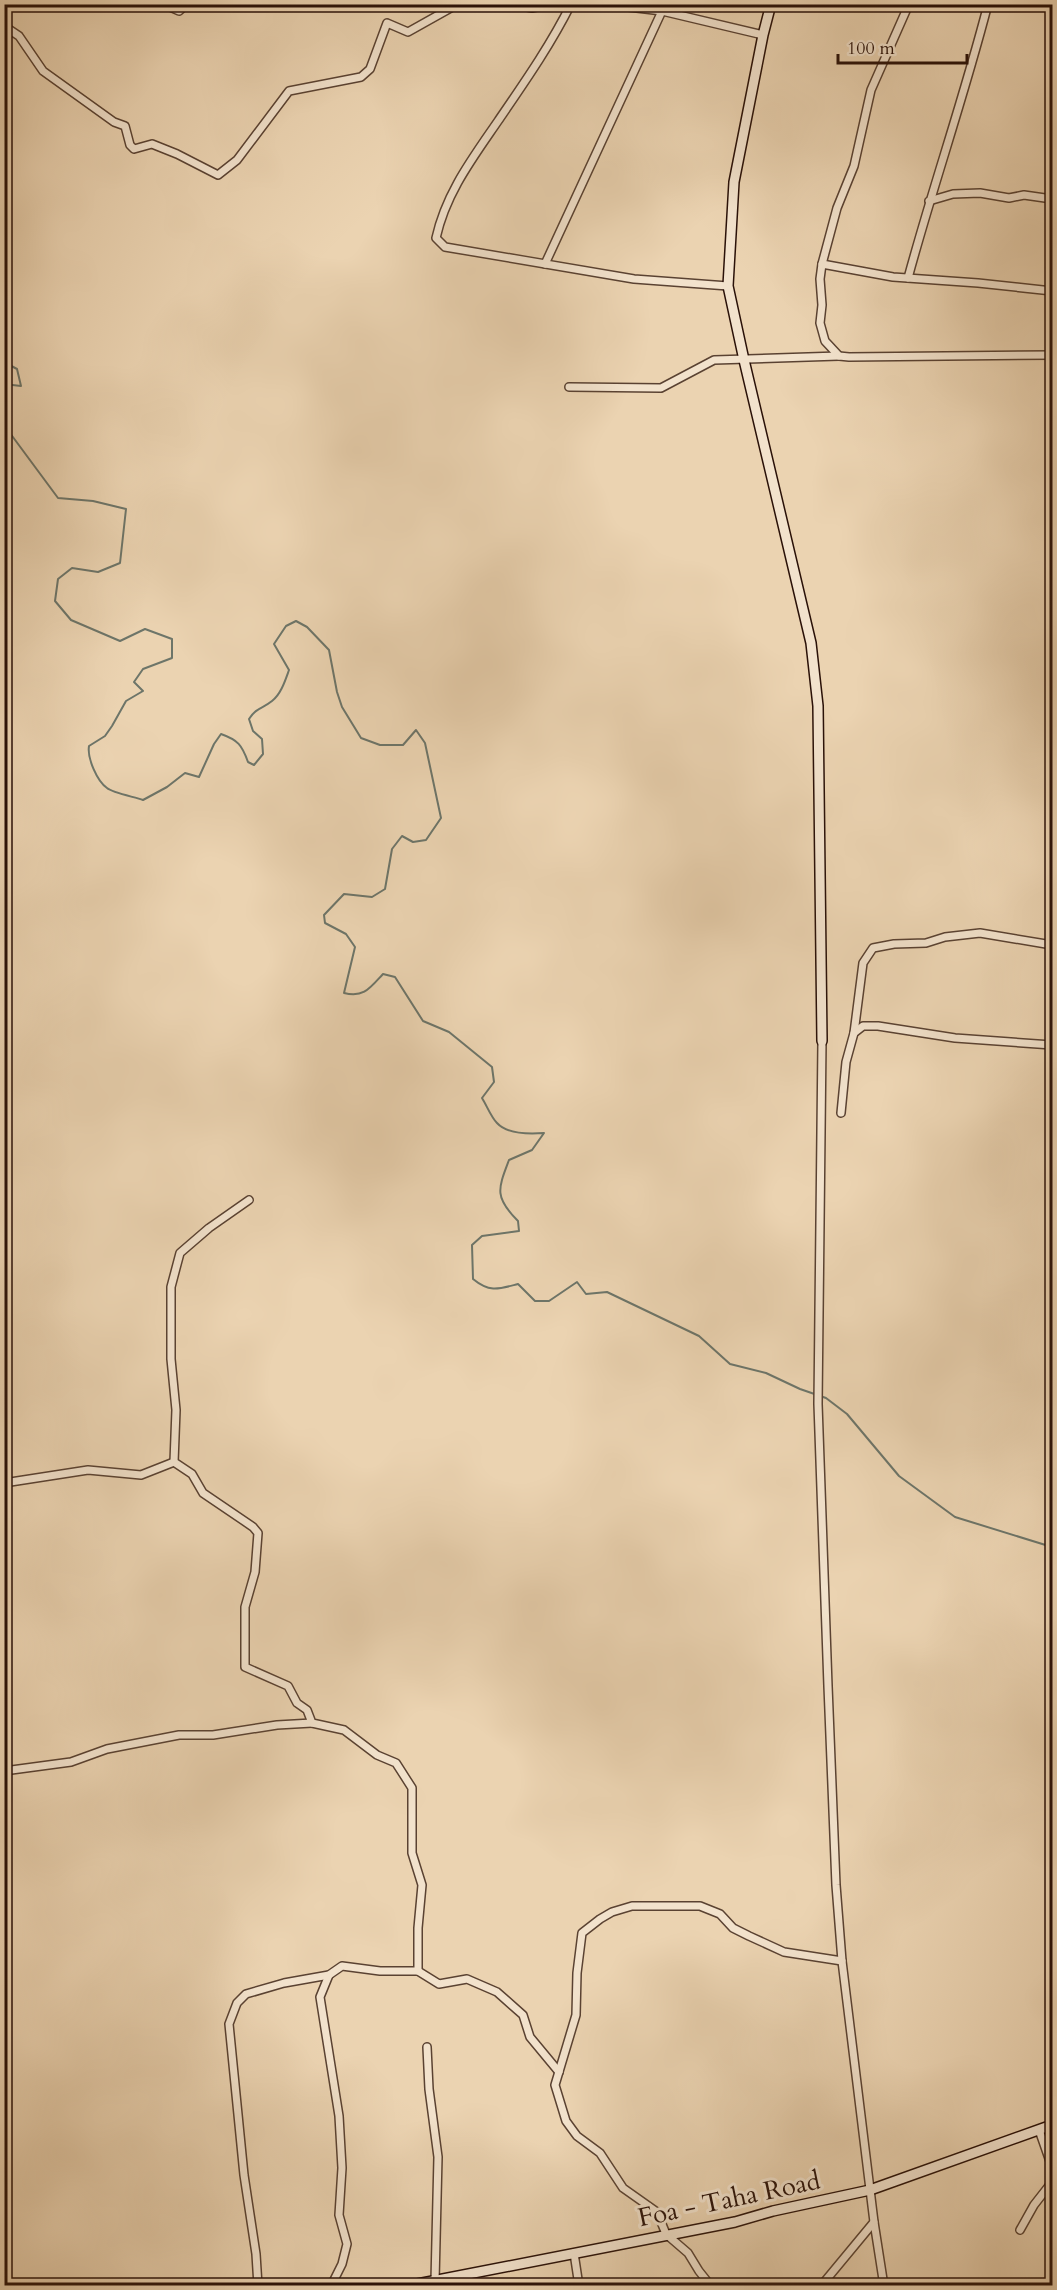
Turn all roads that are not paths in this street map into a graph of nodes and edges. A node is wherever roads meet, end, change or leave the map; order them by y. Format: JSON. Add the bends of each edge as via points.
{"nodes":[{"id":1,"x":163,"y":4,"type":"edge"},
{"id":2,"x":187,"y":4,"type":"edge"},
{"id":3,"x":458,"y":4,"type":"edge"},
{"id":4,"x":512,"y":4,"type":"edge"},
{"id":5,"x":552,"y":4,"type":"edge"},
{"id":6,"x":571,"y":4,"type":"edge"},
{"id":7,"x":603,"y":4,"type":"edge"},
{"id":8,"x":771,"y":4,"type":"edge"},
{"id":9,"x":909,"y":4,"type":"edge"},
{"id":10,"x":988,"y":4,"type":"edge"},
{"id":11,"x":662,"y":11,"type":"junction"},
{"id":12,"x":4,"y":27,"type":"edge"},
{"id":13,"x":763,"y":35,"type":"junction"},
{"id":14,"x":1053,"y":199,"type":"edge"},
{"id":15,"x":929,"y":201,"type":"junction"},
{"id":16,"x":545,"y":264,"type":"junction"},
{"id":17,"x":822,"y":264,"type":"junction"},
{"id":18,"x":908,"y":278,"type":"junction"},
{"id":19,"x":728,"y":286,"type":"junction"},
{"id":20,"x":1053,"y":291,"type":"edge"},
{"id":21,"x":1053,"y":355,"type":"edge"},
{"id":22,"x":839,"y":356,"type":"junction"},
{"id":23,"x":744,"y":360,"type":"junction"},
{"id":24,"x":569,"y":387,"type":"dead end"},
{"id":25,"x":1053,"y":945,"type":"edge"},
{"id":26,"x":854,"y":1033,"type":"junction"},
{"id":27,"x":822,"y":1044,"type":"joint"},
{"id":28,"x":1053,"y":1045,"type":"edge"},
{"id":29,"x":841,"y":1113,"type":"dead end"},
{"id":30,"x":249,"y":1200,"type":"dead end"},
{"id":31,"x":174,"y":1462,"type":"junction"},
{"id":32,"x":4,"y":1483,"type":"edge"},
{"id":33,"x":4,"y":1705,"type":"edge"},
{"id":34,"x":312,"y":1723,"type":"junction"},
{"id":35,"x":4,"y":1743,"type":"edge"},
{"id":36,"x":4,"y":1771,"type":"edge"},
{"id":37,"x":842,"y":1961,"type":"junction"},
{"id":38,"x":418,"y":1971,"type":"junction"},
{"id":39,"x":328,"y":1975,"type":"junction"},
{"id":40,"x":427,"y":2047,"type":"dead end"},
{"id":41,"x":559,"y":2072,"type":"junction"},
{"id":42,"x":1053,"y":2125,"type":"edge"},
{"id":43,"x":1039,"y":2130,"type":"junction"},
{"id":44,"x":1053,"y":2167,"type":"edge"},
{"id":45,"x":1053,"y":2182,"type":"edge"},
{"id":46,"x":870,"y":2190,"type":"junction"},
{"id":47,"x":874,"y":2222,"type":"junction"},
{"id":48,"x":1020,"y":2230,"type":"dead end"},
{"id":49,"x":666,"y":2234,"type":"junction"},
{"id":50,"x":574,"y":2253,"type":"junction"},
{"id":51,"x":435,"y":2281,"type":"junction"},
{"id":52,"x":258,"y":2286,"type":"edge"},
{"id":53,"x":331,"y":2286,"type":"edge"},
{"id":54,"x":407,"y":2286,"type":"edge"},
{"id":55,"x":579,"y":2286,"type":"edge"},
{"id":56,"x":711,"y":2286,"type":"edge"},
{"id":57,"x":821,"y":2286,"type":"edge"},
{"id":58,"x":884,"y":2286,"type":"edge"}],
"edges":[{"from":1,"to":2,"type":"street","via":[[178,10]]},
{"from":3,"to":12,"type":"street","via":[[408,32],[387,23],[370,69],[361,77],[289,91],[237,160],[218,175],[152,144],[135,149],[129,145],[125,126],[43,71],[19,36]]},
{"from":4,"to":5,"type":"street","via":[[532,8]]},
{"from":6,"to":16,"type":"street","via":[[551,43],[458,180],[441,215],[436,238],[445,247]]},
{"from":7,"to":11,"type":"street"},
{"from":8,"to":13,"type":"street"},
{"from":9,"to":17,"type":"street","via":[[871,90],[854,166],[837,208]]},
{"from":10,"to":15,"type":"street","via":[[966,88]]},
{"from":11,"to":13,"type":"street"},
{"from":11,"to":16,"type":"street"},
{"from":13,"to":19,"type":"street","via":[[734,182]]},
{"from":14,"to":15,"type":"street","via":[[971,193]]},
{"from":15,"to":18,"type":"street"},
{"from":16,"to":19,"type":"street","via":[[634,279]]},
{"from":17,"to":18,"type":"street"},
{"from":17,"to":22,"type":"street","via":[[820,323],[825,341]]},
{"from":18,"to":20,"type":"street"},
{"from":19,"to":23,"type":"street"},
{"from":21,"to":22,"type":"street"},
{"from":22,"to":23,"type":"street"},
{"from":23,"to":24,"type":"street","via":[[714,360],[661,388]]},
{"from":23,"to":27,"type":"street","via":[[811,642],[818,706]]},
{"from":25,"to":26,"type":"street","via":[[980,933],[873,948],[863,963]]},
{"from":26,"to":28,"type":"street","via":[[863,1026],[878,1026],[955,1038]]},
{"from":26,"to":29,"type":"street","via":[[846,1062]]},
{"from":27,"to":37,"type":"street","via":[[818,1404]]},
{"from":30,"to":31,"type":"street","via":[[180,1253],[171,1287]]},
{"from":31,"to":32,"type":"street","via":[[141,1475],[88,1470]]},
{"from":31,"to":34,"type":"street","via":[[192,1474],[203,1492],[258,1533],[255,1572],[245,1607],[245,1667],[288,1686]]},
{"from":33,"to":35,"type":"street"},
{"from":34,"to":36,"type":"street","via":[[213,1735],[178,1735],[107,1749],[71,1762]]},
{"from":34,"to":38,"type":"street","via":[[344,1730],[377,1755],[396,1763],[412,1788],[412,1853],[422,1885]]},
{"from":37,"to":41,"type":"street","via":[[784,1952],[733,1928],[720,1914],[700,1906],[632,1906],[612,1912],[582,1933],[576,2015]]},
{"from":37,"to":46,"type":"street"},
{"from":38,"to":39,"type":"street","via":[[342,1966]]},
{"from":38,"to":41,"type":"street","via":[[439,1984],[466,1979],[496,1992],[523,2015],[530,2037]]},
{"from":39,"to":52,"type":"street","via":[[246,1994],[237,2003],[229,2024]]},
{"from":39,"to":53,"type":"street","via":[[320,1997],[339,2116],[339,2215],[347,2244]]},
{"from":40,"to":51,"type":"street","via":[[438,2157]]},
{"from":41,"to":49,"type":"street","via":[[555,2085],[566,2121],[577,2136],[600,2153],[623,2188],[657,2212]]},
{"from":42,"to":43,"type":"street","name":"Foa - Taha Road"},
{"from":43,"to":44,"type":"street"},
{"from":43,"to":46,"type":"street","name":"Foa - Taha Road"},
{"from":45,"to":48,"type":"street"},
{"from":46,"to":47,"type":"street"},
{"from":46,"to":49,"type":"street","name":"Foa - Taha Road"},
{"from":47,"to":57,"type":"street"},
{"from":47,"to":58,"type":"street"},
{"from":49,"to":50,"type":"street","name":"Foa - Taha Road"},
{"from":49,"to":56,"type":"street","via":[[688,2253]]},
{"from":50,"to":51,"type":"street","name":"Foa - Taha Road"},
{"from":50,"to":55,"type":"street"},
{"from":51,"to":54,"type":"street","name":"Foa - Taha Road"}]}
